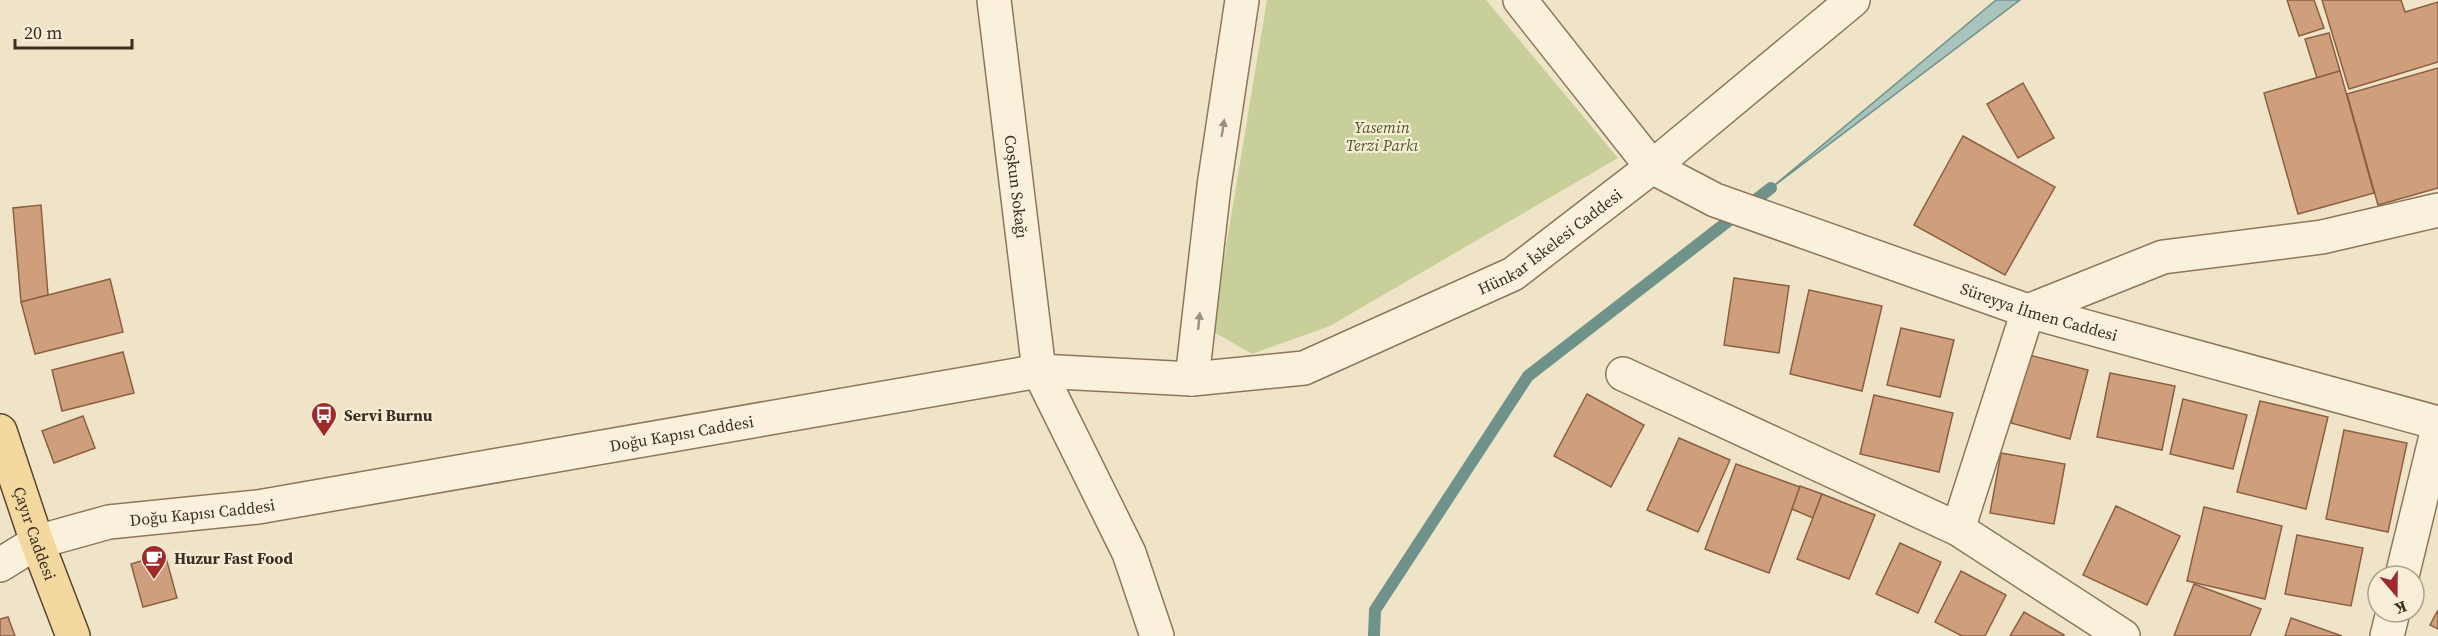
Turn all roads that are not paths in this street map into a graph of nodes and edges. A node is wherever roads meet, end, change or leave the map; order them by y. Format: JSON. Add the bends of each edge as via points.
{"nodes":[{"id":1,"x":994,"y":0,"type":"edge"},
{"id":2,"x":1242,"y":0,"type":"edge"},
{"id":3,"x":1520,"y":0,"type":"edge"},
{"id":4,"x":1853,"y":0,"type":"edge"},
{"id":5,"x":1652,"y":167,"type":"junction"},
{"id":6,"x":2438,"y":210,"type":"edge"},
{"id":7,"x":2028,"y":311,"type":"junction"},
{"id":8,"x":1039,"y":371,"type":"junction"},
{"id":9,"x":1623,"y":374,"type":"dead end"},
{"id":10,"x":1192,"y":379,"type":"junction"},
{"id":11,"x":2438,"y":423,"type":"edge"},
{"id":12,"x":2438,"y":428,"type":"edge"},
{"id":13,"x":0,"y":431,"type":"edge"},
{"id":14,"x":6,"y":471,"type":"edge"},
{"id":15,"x":1958,"y":529,"type":"junction"},
{"id":16,"x":38,"y":542,"type":"junction"},
{"id":17,"x":2405,"y":564,"type":"edge"},
{"id":18,"x":0,"y":565,"type":"edge"},
{"id":19,"x":73,"y":636,"type":"edge"},
{"id":20,"x":1157,"y":636,"type":"edge"},
{"id":21,"x":2123,"y":636,"type":"edge"}],
"edges":[{"from":1,"to":8,"type":"street","name":"Coşkun Sokağı"},
{"from":10,"to":2,"type":"street","one_way":true,"via":[[1214,186]]},
{"from":3,"to":5,"type":"street"},
{"from":4,"to":5,"type":"street","name":"Hünkar İskelesi Caddesi"},
{"from":5,"to":7,"type":"street","name":"Süreyya İlmen Caddesi","via":[[1715,200]]},
{"from":5,"to":10,"type":"street","name":"Hünkar İskelesi Caddesi","via":[[1513,274],[1304,368]]},
{"from":6,"to":7,"type":"street","via":[[2322,237],[2163,257]]},
{"from":7,"to":11,"type":"street","name":"Süreyya İlmen Caddesi"},
{"from":7,"to":15,"type":"street"},
{"from":8,"to":10,"type":"street","name":"Hünkar İskelesi Caddesi"},
{"from":8,"to":16,"type":"street","name":"Doğu Kapısı Caddesi","via":[[258,507],[109,522]]},
{"from":8,"to":20,"type":"street","via":[[1129,552]]},
{"from":9,"to":15,"type":"street"},
{"from":12,"to":17,"type":"street"},
{"from":13,"to":14,"type":"main road","name":"Çayır Caddesi"},
{"from":14,"to":16,"type":"main road","name":"Çayır Caddesi"},
{"from":15,"to":21,"type":"street"},
{"from":16,"to":18,"type":"street","name":"Doğu Kapısı Caddesi"},
{"from":16,"to":19,"type":"main road","name":"Çayır Caddesi"}]}
